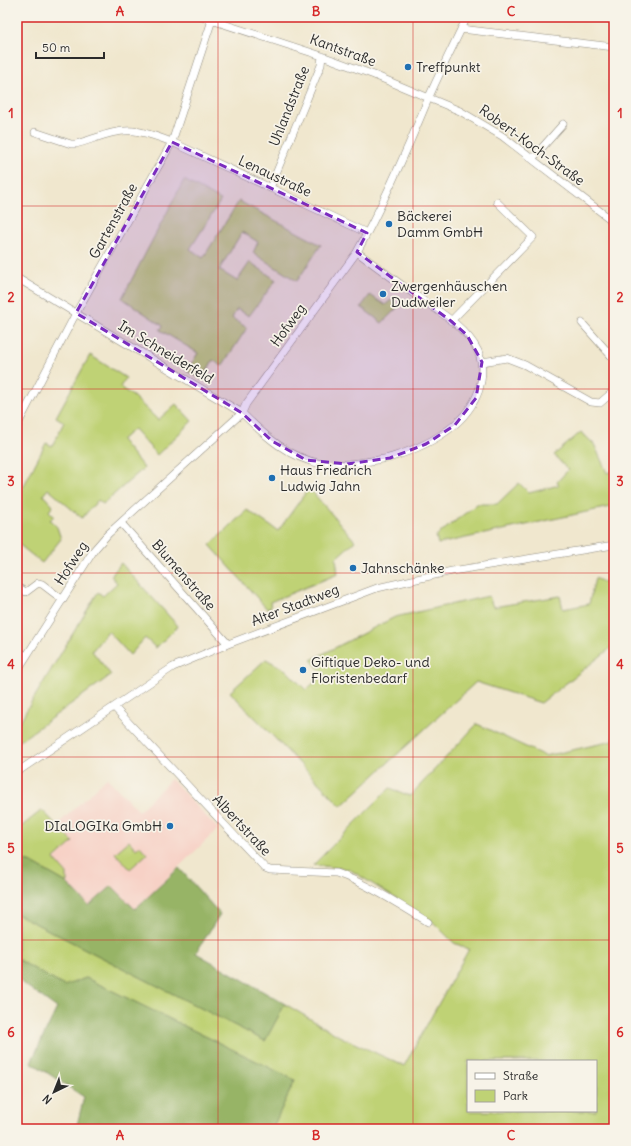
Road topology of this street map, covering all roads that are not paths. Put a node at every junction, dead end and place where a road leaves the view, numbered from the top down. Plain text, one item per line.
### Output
1 (202, 17) edge
2 (467, 17) edge
3 (212, 20) junction
4 (461, 29) junction
5 (614, 46) edge
6 (322, 56) junction
7 (429, 97) junction
8 (563, 124) dead end
9 (35, 132) dead end
10 (172, 142) junction
11 (532, 159) junction
12 (270, 188) junction
13 (497, 202) dead end
14 (614, 222) edge
15 (367, 233) junction
16 (357, 252) junction
17 (17, 278) edge
18 (76, 313) junction
19 (451, 321) junction
20 (582, 323) dead end
21 (614, 359) edge
22 (482, 362) junction
23 (614, 391) edge
24 (242, 413) junction
25 (18, 423) edge
26 (121, 522) junction
27 (614, 545) edge
28 (17, 587) edge
29 (63, 600) junction
30 (228, 644) junction
31 (17, 649) edge
32 (26, 657) junction
33 (17, 671) edge
34 (114, 707) junction
35 (17, 772) edge
36 (428, 922) dead end

1 - 3 street, Kantstraße
2 - 4 street, Hofweg
3 - 6 street, Kantstraße
3 - 10 street, Gartenstraße
4 - 5 street
4 - 7 street, Hofweg
6 - 7 street, Kantstraße
6 - 12 street, Uhlandstraße
7 - 11 street, Robert-Koch-Straße
7 - 15 street, Hofweg
8 - 11 street
9 - 10 street, Lenaustraße
10 - 12 street, Lenaustraße
10 - 18 street, Gartenstraße
11 - 14 street, Robert-Koch-Straße
12 - 15 street, Lenaustraße
13 - 19 street
15 - 16 street, Hofweg
16 - 19 street
16 - 24 street, Hofweg
17 - 18 street, Im Schneiderfeld
18 - 24 street, Im Schneiderfeld
18 - 25 street, Gartenstraße
19 - 22 street
20 - 21 street
22 - 23 street
22 - 24 street, Im Schneiderfeld
24 - 26 street, Hofweg
26 - 29 street, Hofweg
26 - 30 street, Blumenstraße
27 - 30 street, Alter Stadtweg
28 - 29 street, Hofweg
29 - 32 street, Hofweg
30 - 34 street, Alter Stadtweg
31 - 32 street
32 - 33 street, Hofweg
34 - 35 street, Alter Stadtweg
34 - 36 street, Albertstraße

